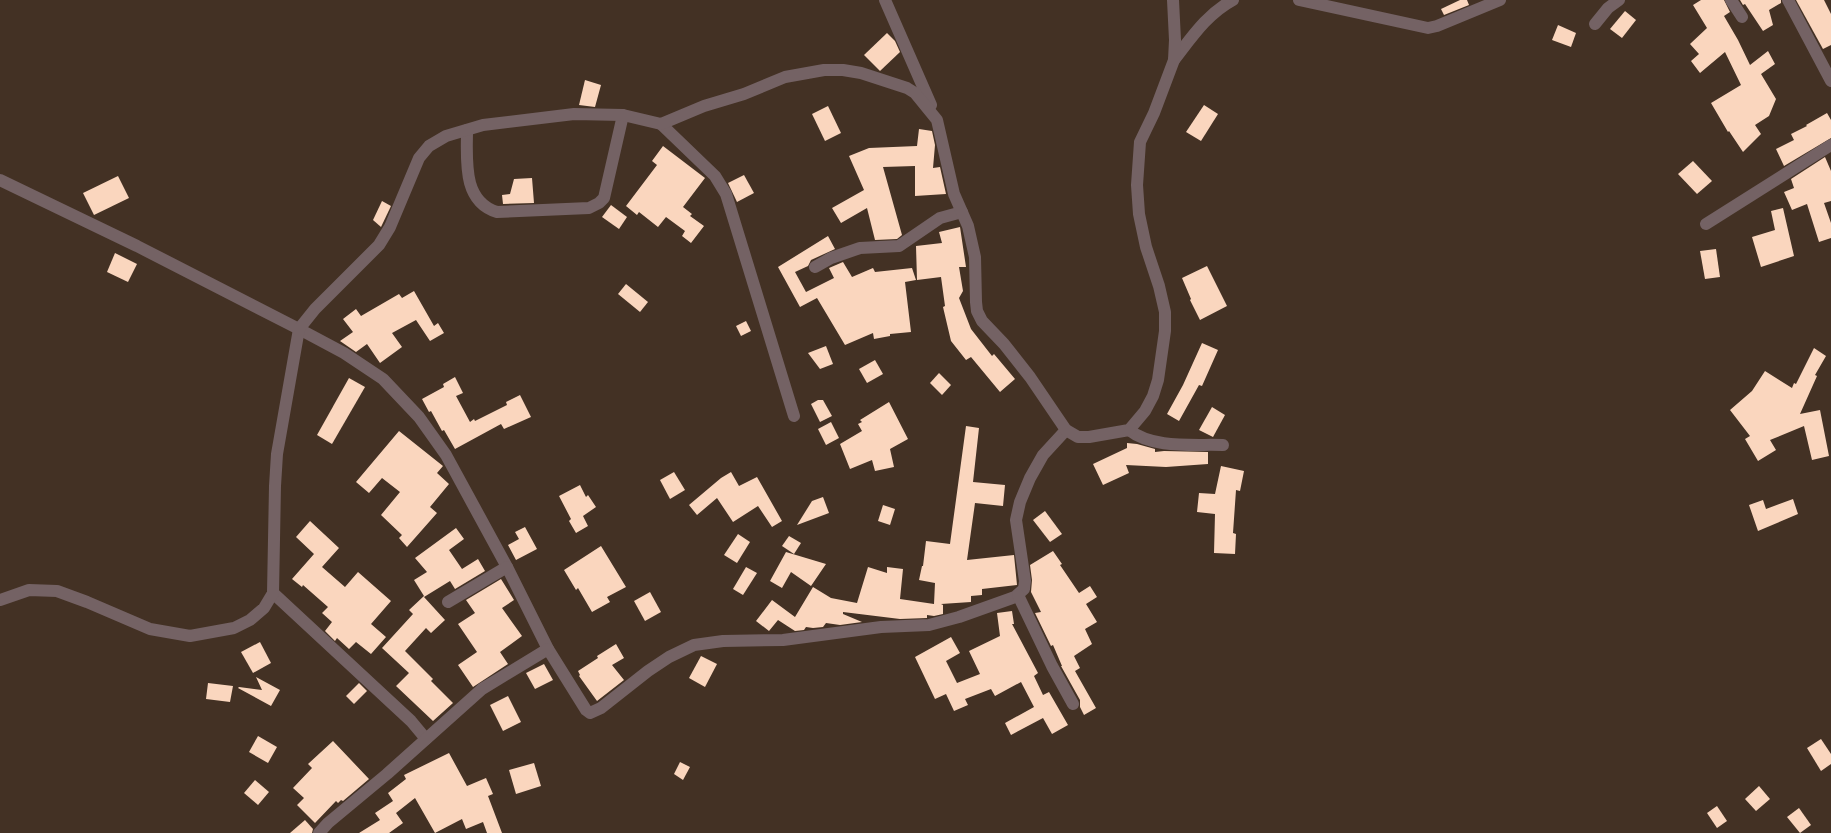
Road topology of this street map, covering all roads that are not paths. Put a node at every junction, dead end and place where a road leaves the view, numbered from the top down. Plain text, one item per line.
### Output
1 (885, 0) edge
2 (1173, 0) edge
3 (1233, 0) edge
4 (1299, 0) edge
5 (1500, 0) edge
6 (1616, 0) edge
7 (1730, 0) edge
8 (1788, 0) edge
9 (1742, 17) dead end
10 (1595, 24) dead end
11 (1174, 60) junction
12 (1831, 81) edge
13 (623, 115) junction
14 (937, 120) junction
15 (661, 124) junction
16 (467, 130) junction
17 (1831, 145) edge
18 (0, 180) edge
19 (962, 212) junction
20 (1706, 224) dead end
21 (815, 267) dead end
22 (300, 329) junction
23 (794, 416) dead end
24 (1066, 430) junction
25 (1129, 430) junction
26 (1223, 445) dead end
27 (507, 567) junction
28 (274, 593) junction
29 (1018, 595) junction
30 (0, 600) edge
31 (448, 602) dead end
32 (548, 649) junction
33 (1073, 704) dead end
34 (426, 739) junction
35 (319, 833) edge

1 - 14 street
2 - 11 street
3 - 11 street
4 - 5 street
6 - 10 street
7 - 9 street
8 - 12 street
11 - 25 street
13 - 15 street
13 - 16 street
13 - 16 street
14 - 15 street
14 - 19 street
15 - 23 street
16 - 22 street
17 - 20 street
18 - 22 street
19 - 21 street
19 - 24 street
22 - 27 street
22 - 28 street
24 - 25 street
24 - 29 street
25 - 26 street
27 - 31 street
27 - 32 street
28 - 30 street
28 - 34 street
29 - 32 street
29 - 33 street
32 - 34 street
34 - 35 street

